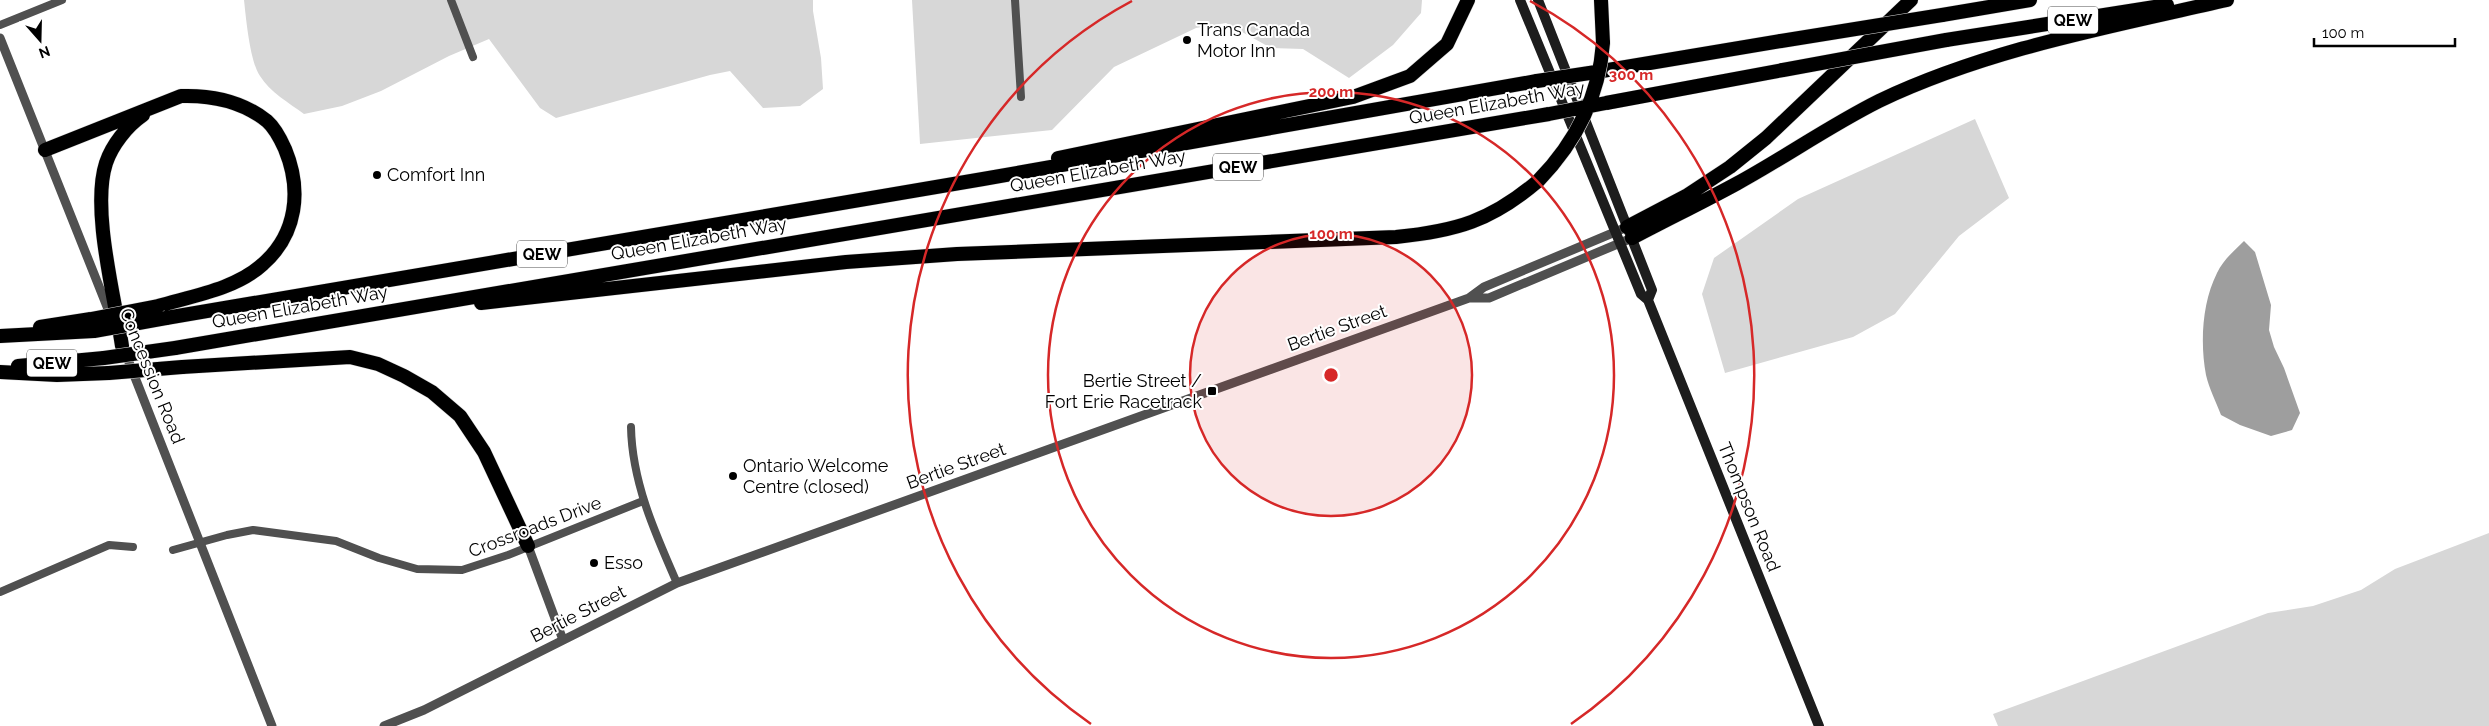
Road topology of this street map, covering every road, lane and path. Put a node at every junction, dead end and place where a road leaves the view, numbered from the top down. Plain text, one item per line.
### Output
1 (62, 0) edge
2 (451, 0) edge
3 (1015, 0) edge
4 (1468, 0) edge
5 (1520, 0) edge
6 (1538, 0) edge
7 (1601, 0) edge
8 (1911, 0) edge
9 (2030, 0) edge
10 (2201, 0) edge
11 (2226, 0) edge
12 (0, 25) edge
13 (0, 38) edge
14 (473, 57) dead end
15 (1021, 97) dead end
16 (158, 105) junction
17 (45, 150) junction
18 (983, 179) junction
19 (1623, 235) junction
20 (384, 312) junction
21 (92, 325) junction
22 (0, 334) edge
23 (122, 346) junction
24 (0, 368) edge
25 (0, 372) edge
26 (631, 428) dead end
27 (643, 501) junction
28 (200, 543) junction
29 (528, 546) junction
30 (133, 547) dead end
31 (173, 550) dead end
32 (676, 582) junction
33 (0, 592) edge
34 (563, 640) junction
35 (272, 726) edge
36 (384, 726) edge
37 (1819, 726) edge

1 - 12 street
2 - 14 street
3 - 15 street
4 - 18 highway
5 - 19 main road, Thompson Road
6 - 19 main road, Thompson Road
7 - 20 highway, bridge
8 - 19 highway
9 - 18 highway, Queen Elizabeth Way / QEW, bridge
10 - 20 highway, Queen Elizabeth Way / QEW, bridge
11 - 19 highway
13 - 17 street, Concession Road
16 - 17 highway
16 - 21 highway, bridge
16 - 23 highway
17 - 23 street, Concession Road
18 - 21 highway, Queen Elizabeth Way / QEW, bridge
19 - 32 street, Bertie Street
19 - 37 main road, Thompson Road
20 - 24 highway, Queen Elizabeth Way / QEW, bridge
21 - 22 highway, Queen Elizabeth Way / QEW
23 - 28 street, Concession Road
25 - 29 highway, bridge
26 - 27 street
27 - 29 street, Crossroads Drive
27 - 32 street
28 - 29 street, Crossroads Drive
28 - 31 street, Crossroads Drive
28 - 35 street, Concession Road
29 - 34 street
30 - 33 street
32 - 34 street, Bertie Street
34 - 36 street, Bertie Street

